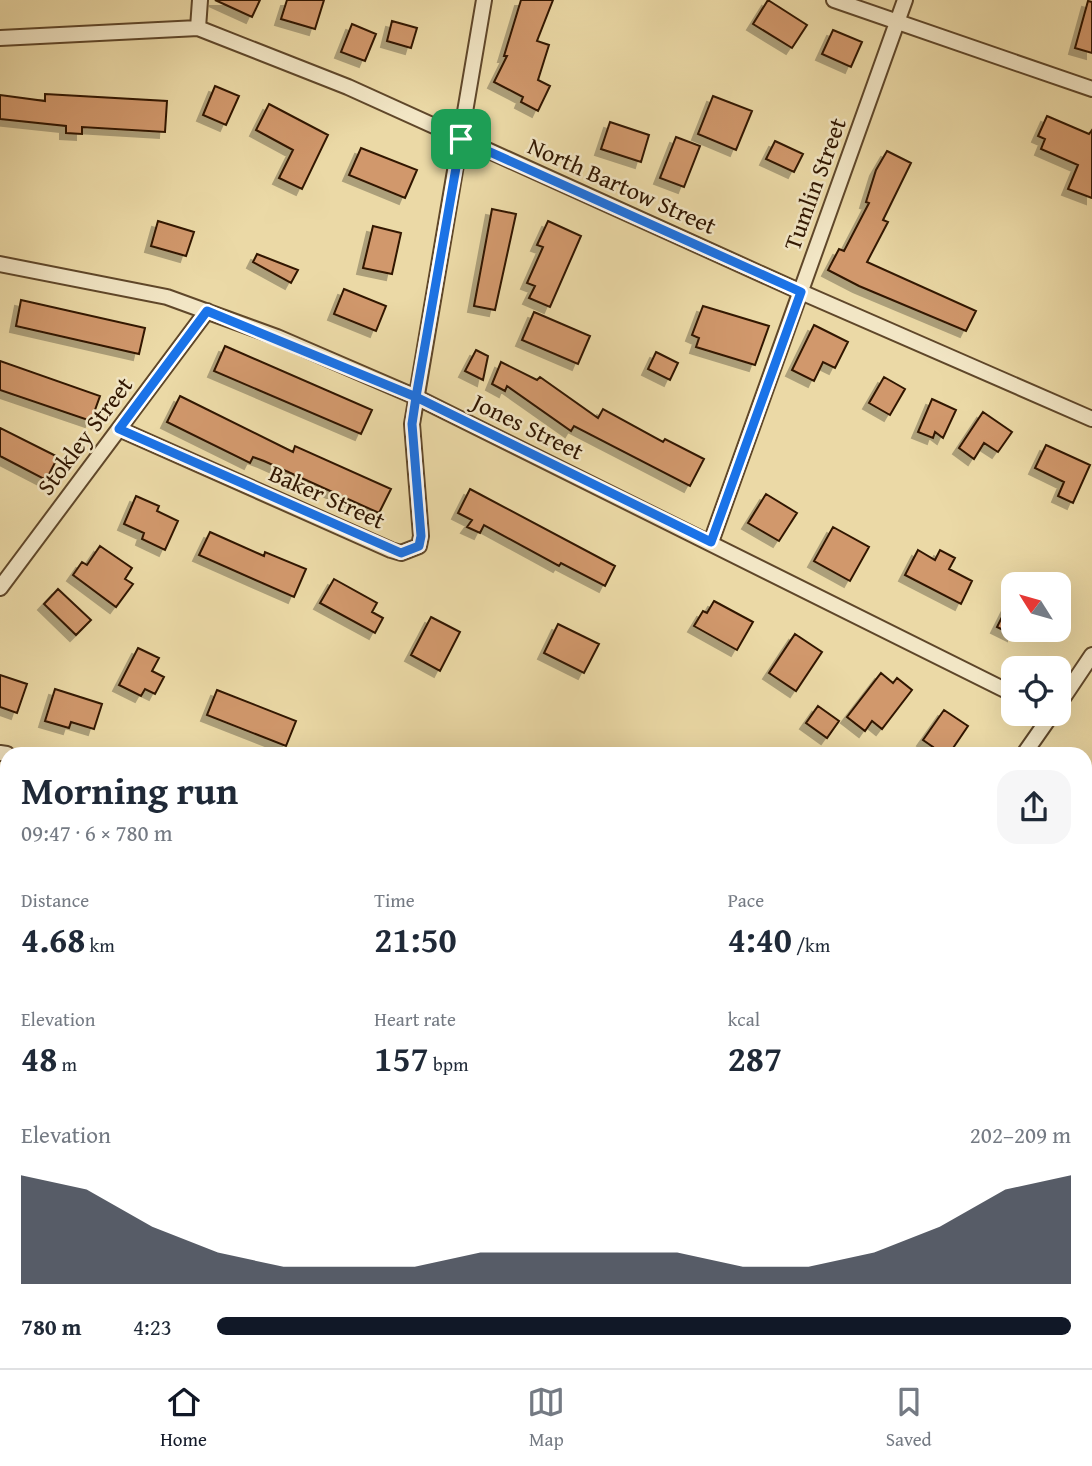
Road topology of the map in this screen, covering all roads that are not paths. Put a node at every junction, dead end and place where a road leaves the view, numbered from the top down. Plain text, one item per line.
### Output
1 (200, 0) edge
2 (484, 0) edge
3 (834, 0) edge
4 (905, 0) edge
5 (898, 21) junction
6 (198, 28) junction
7 (0, 38) edge
8 (1092, 89) edge
9 (461, 139) junction
10 (0, 264) edge
11 (801, 292) junction
12 (207, 311) junction
13 (416, 397) junction
14 (1092, 419) edge
15 (119, 429) junction
16 (711, 542) junction
17 (0, 588) edge
18 (1092, 655) edge
19 (1071, 686) edge
20 (1001, 688) edge
21 (1044, 726) edge
22 (1029, 747) edge

1 - 6 street
2 - 9 street
3 - 5 street
4 - 5 street, Tumlin Street
5 - 8 street
5 - 11 street, Tumlin Street
6 - 7 street, North Bartow Street
6 - 9 street, North Bartow Street
9 - 11 street, North Bartow Street
9 - 13 street
10 - 12 street, Jones Street
11 - 14 street, North Bartow Street
11 - 16 street, Tumlin Street
12 - 13 street, Jones Street
12 - 15 street, Stokley Street
13 - 15 street, Baker Street
13 - 16 street, Jones Street
15 - 17 street, Stokley Street
16 - 20 street, Jones Street
18 - 19 street
21 - 22 street

